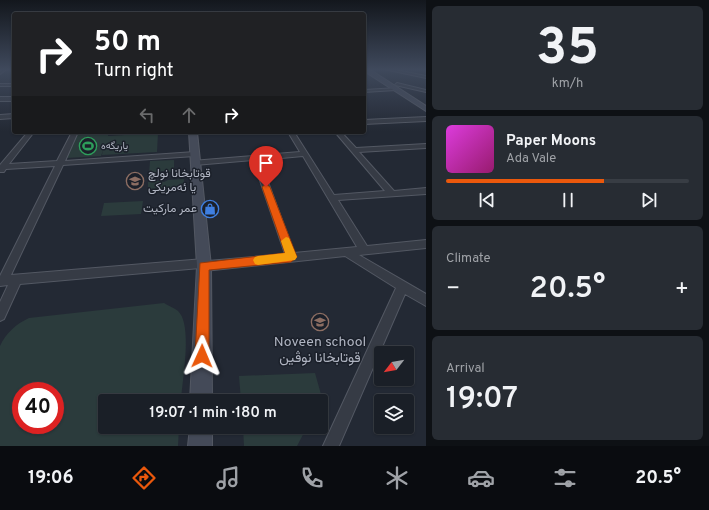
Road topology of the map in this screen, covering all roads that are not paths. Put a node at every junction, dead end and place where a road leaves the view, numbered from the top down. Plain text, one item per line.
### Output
1 (400, 90) edge
2 (402, 90) edge
3 (0, 99) edge
4 (12, 99) edge
5 (426, 102) edge
6 (417, 103) junction
7 (426, 109) edge
8 (12, 116) edge
9 (0, 117) edge
10 (426, 118) edge
11 (366, 122) edge
12 (29, 134) edge
13 (74, 134) edge
14 (193, 134) edge
15 (292, 134) edge
16 (340, 134) edge
17 (426, 146) edge
18 (354, 150) junction
19 (305, 154) junction
20 (195, 159) junction
21 (256, 159) junction
22 (60, 164) junction
23 (2, 169) edge
24 (426, 191) edge
25 (392, 194) junction
26 (332, 198) junction
27 (426, 244) edge
28 (364, 250) junction
29 (346, 252) junction
30 (291, 257) junction
31 (204, 265) junction
32 (16, 280) junction
33 (1, 281) edge
34 (403, 286) junction
35 (426, 300) edge
36 (0, 315) edge
37 (201, 394) edge
38 (201, 434) edge
39 (200, 446) edge
40 (331, 446) edge

1 - 6 street
2 - 5 street
3 - 4 street
5 - 6 street
6 - 7 street
8 - 9 street
10 - 11 street
12 - 23 street
13 - 22 street
14 - 20 street
15 - 19 street
16 - 18 street
17 - 18 street
18 - 25 street
19 - 21 street
19 - 26 street
20 - 21 street
20 - 22 street
20 - 31 street
21 - 30 street
22 - 23 street
22 - 33 street
24 - 25 street
25 - 26 street
26 - 28 street
27 - 28 street
28 - 29 street
29 - 30 street
29 - 34 street
30 - 31 street
31 - 32 street
31 - 37 street
32 - 33 street
32 - 36 street
34 - 35 street
34 - 40 street
38 - 39 street

